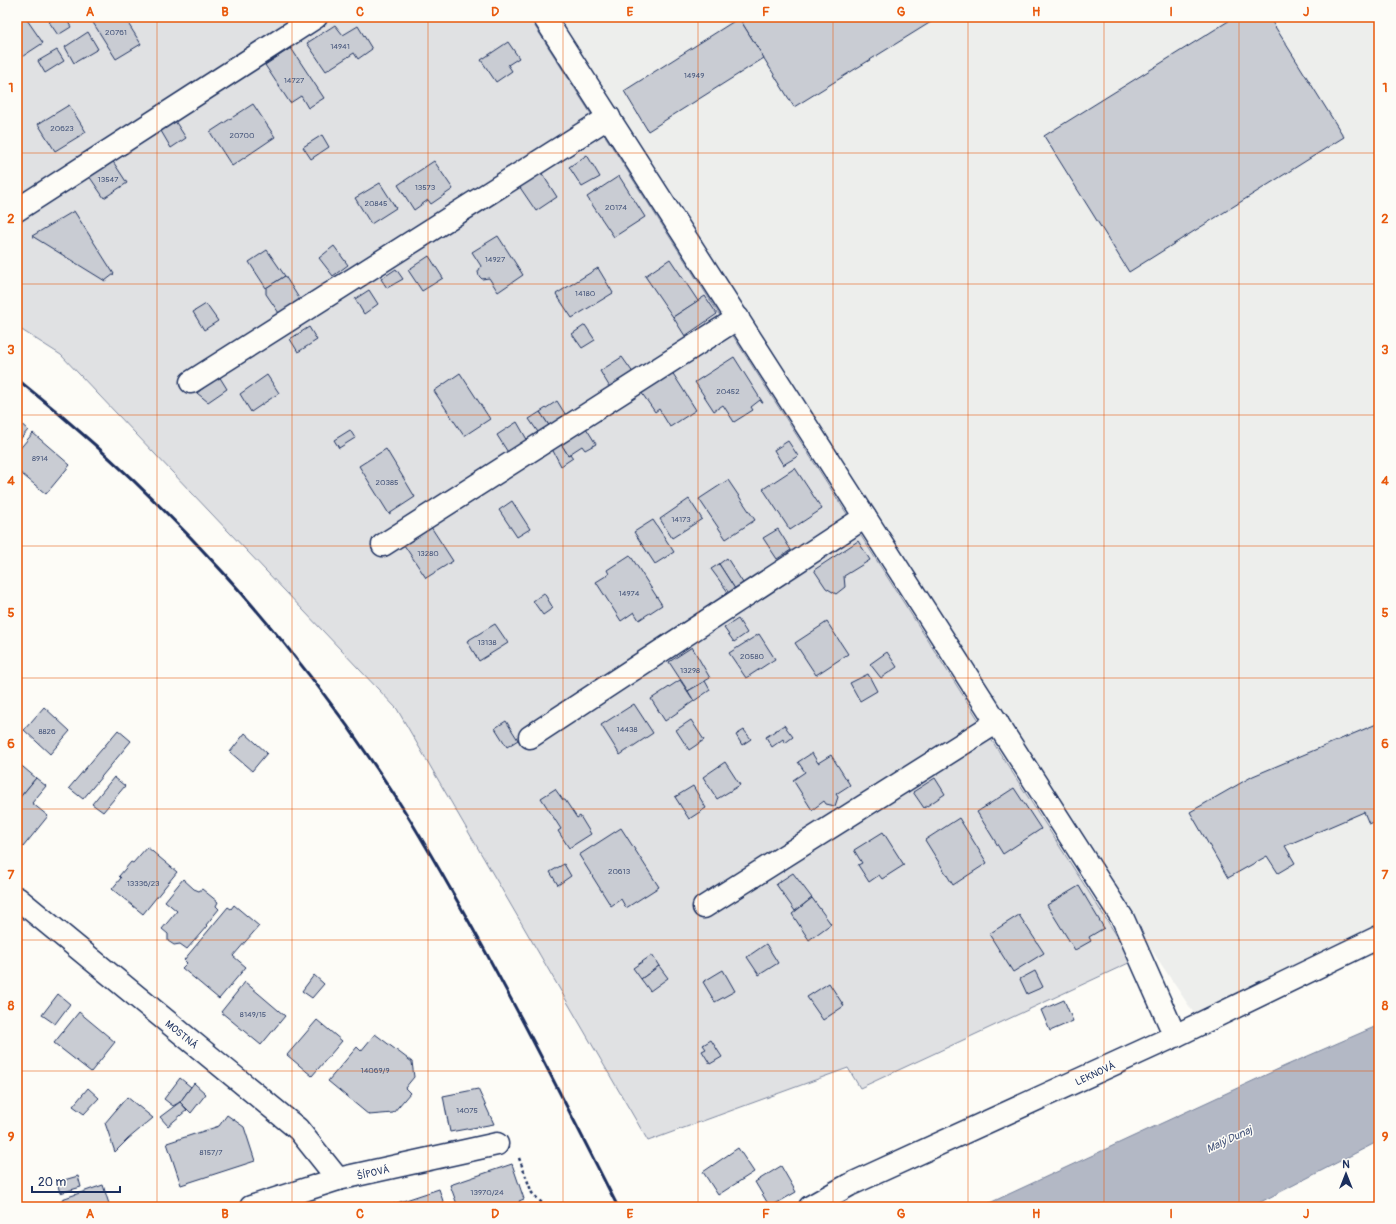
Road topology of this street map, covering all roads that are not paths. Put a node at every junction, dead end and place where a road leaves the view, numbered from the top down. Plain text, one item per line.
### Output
1 (316, 17) edge
2 (544, 17) edge
3 (609, 117) junction
4 (17, 210) edge
5 (738, 318) junction
6 (191, 382) dead end
7 (865, 517) junction
8 (383, 545) dead end
9 (997, 722) junction
10 (530, 737) dead end
11 (17, 898) edge
12 (704, 907) dead end
13 (1379, 937) edge
14 (1175, 1036) junction
15 (497, 1144) road end
16 (338, 1179) junction
17 (251, 1207) edge
18 (810, 1207) edge

1 - 4 street
2 - 3 street
3 - 5 street
3 - 6 street
5 - 7 street
5 - 8 street
7 - 9 street
7 - 10 street
9 - 12 street
9 - 14 street
11 - 16 street, MOSTNÁ
13 - 14 street, LEKNOVÁ
14 - 18 street, LEKNOVÁ
15 - 16 street, ŠÍPOVÁ
16 - 17 street, ŠÍPOVÁ

